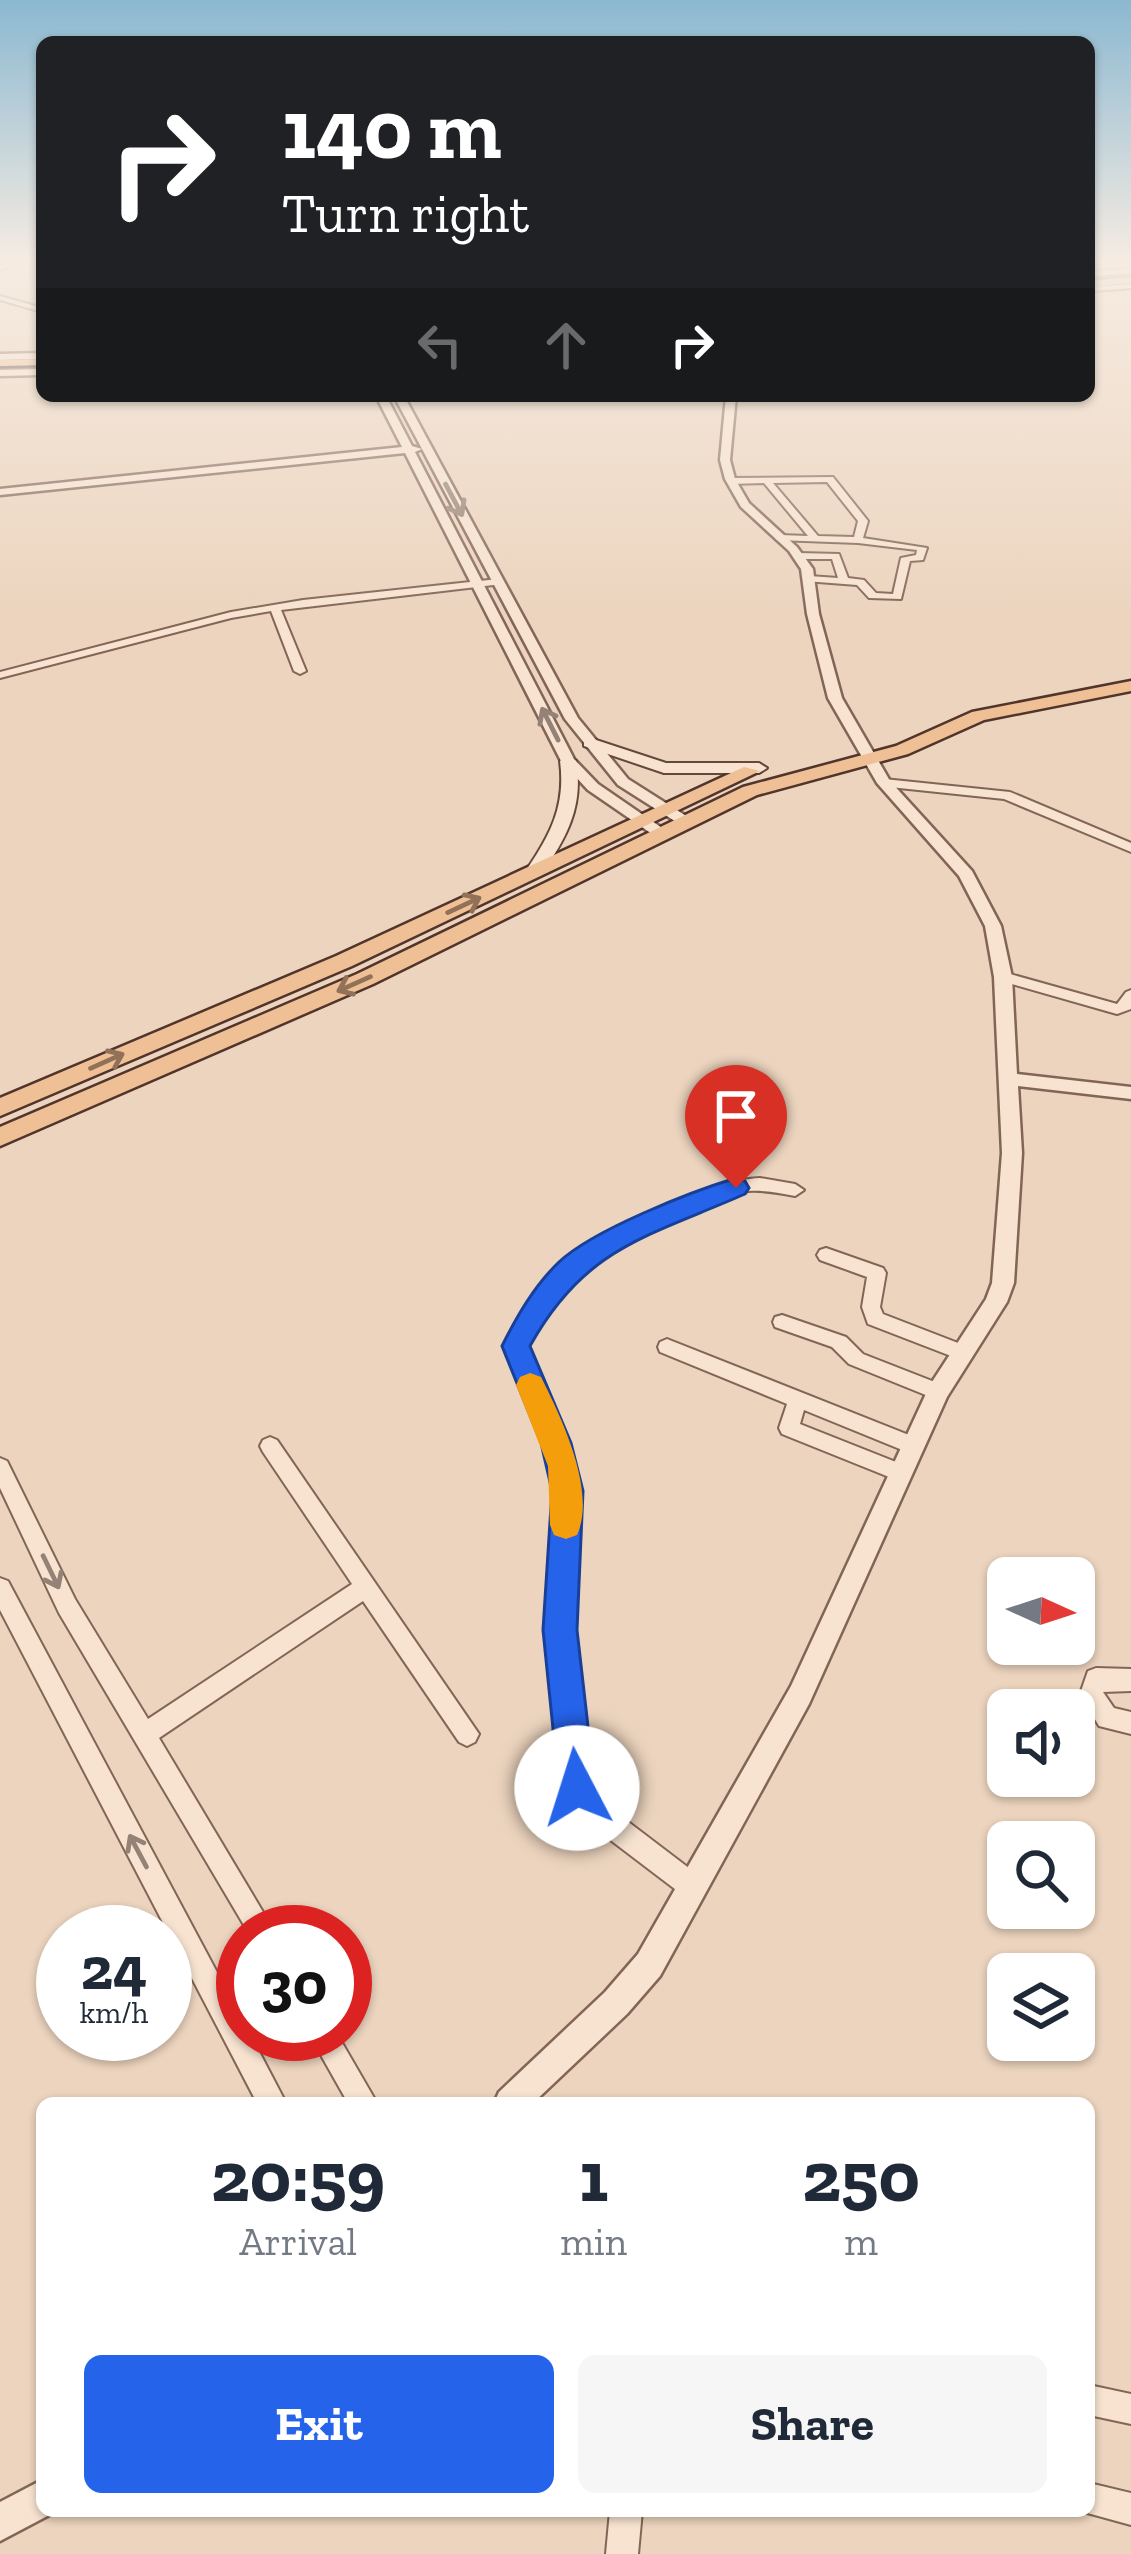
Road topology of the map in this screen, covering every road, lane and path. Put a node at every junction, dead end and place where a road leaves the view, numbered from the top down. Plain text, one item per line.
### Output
1 (384, 402) edge
2 (403, 402) edge
3 (730, 402) edge
4 (424, 444) junction
5 (407, 446) junction
6 (766, 480) junction
7 (731, 481) junction
8 (0, 488) edge
9 (862, 527) junction
10 (811, 534) junction
11 (780, 538) junction
12 (858, 540) junction
13 (799, 556) junction
14 (496, 578) junction
15 (809, 579) junction
16 (844, 580) junction
17 (476, 581) junction
18 (274, 608) junction
19 (1131, 670) edge
20 (0, 671) edge
21 (300, 671) dead end
22 (1131, 686) edge
23 (590, 743) junction
24 (867, 751) junction
25 (568, 761) junction
26 (759, 768) junction
27 (884, 783) junction
28 (664, 808) junction
29 (686, 822) junction
30 (651, 826) junction
31 (1131, 848) edge
32 (534, 872) junction
33 (1003, 977) junction
34 (1131, 995) edge
35 (1010, 1079) junction
36 (1131, 1093) edge
37 (5, 1104) edge
38 (0, 1138) edge
39 (794, 1190) dead end
40 (826, 1256) dead end
41 (782, 1322) dead end
42 (667, 1347) dead end
43 (964, 1353) junction
44 (938, 1392) junction
45 (798, 1400) junction
46 (912, 1445) junction
47 (271, 1446) dead end
48 (0, 1467) edge
49 (898, 1472) junction
50 (366, 1587) junction
51 (0, 1588) edge
52 (1131, 1680) edge
53 (1131, 1723) edge
54 (466, 1734) dead end
55 (144, 1735) junction
56 (694, 1887) junction
57 (246, 1905) edge
58 (338, 2061) edge
59 (269, 2097) edge
60 (360, 2097) edge
61 (516, 2097) edge
62 (1095, 2401) edge
63 (1131, 2410) edge
64 (1095, 2500) edge
65 (36, 2502) edge
66 (1131, 2509) edge
67 (625, 2517) edge
68 (0, 2522) edge
69 (622, 2554) edge

1 - 5 street
2 - 4 street
3 - 7 street
4 - 5 street
4 -> 14 street
5 - 8 street
5 - 17 street
6 - 7 street
6 - 9 street
6 - 10 street
7 - 11 street
9 - 10 street
9 - 12 street
10 - 11 street
10 - 12 street
11 - 13 street
12 - 16 street
13 - 15 street
13 - 16 street
14 - 17 street
14 - 23 street
15 - 16 street
15 - 24 street
17 - 18 street
17 - 20 street
25 -> 17 street
18 - 20 street
18 - 21 street
19 - 24 main road
22 - 24 main road
23 - 26 main road
23 - 28 street
24 - 26 main road
24 - 27 street
24 - 29 main road
25 - 30 street
25 - 32 main road
26 - 28 main road
27 - 31 street
27 - 33 street
28 - 29 street
28 - 30 main road
29 - 30 main road
30 - 32 main road
30 -> 38 main road
37 -> 32 main road
33 - 34 street
33 - 35 street
35 - 36 street
35 - 43 street
39 - 56 street
40 - 43 street
41 - 44 street
42 - 45 street
43 - 44 street
44 - 46 street
45 - 46 street
45 - 49 street
46 - 49 street
47 - 50 street
48 -> 55 street
49 - 56 street
50 - 54 street
50 - 55 street
59 -> 51 street
52 - 53 street
55 - 57 street
56 - 61 street
58 - 60 street
62 - 63 street
64 - 66 street
65 - 68 street
67 - 69 street

